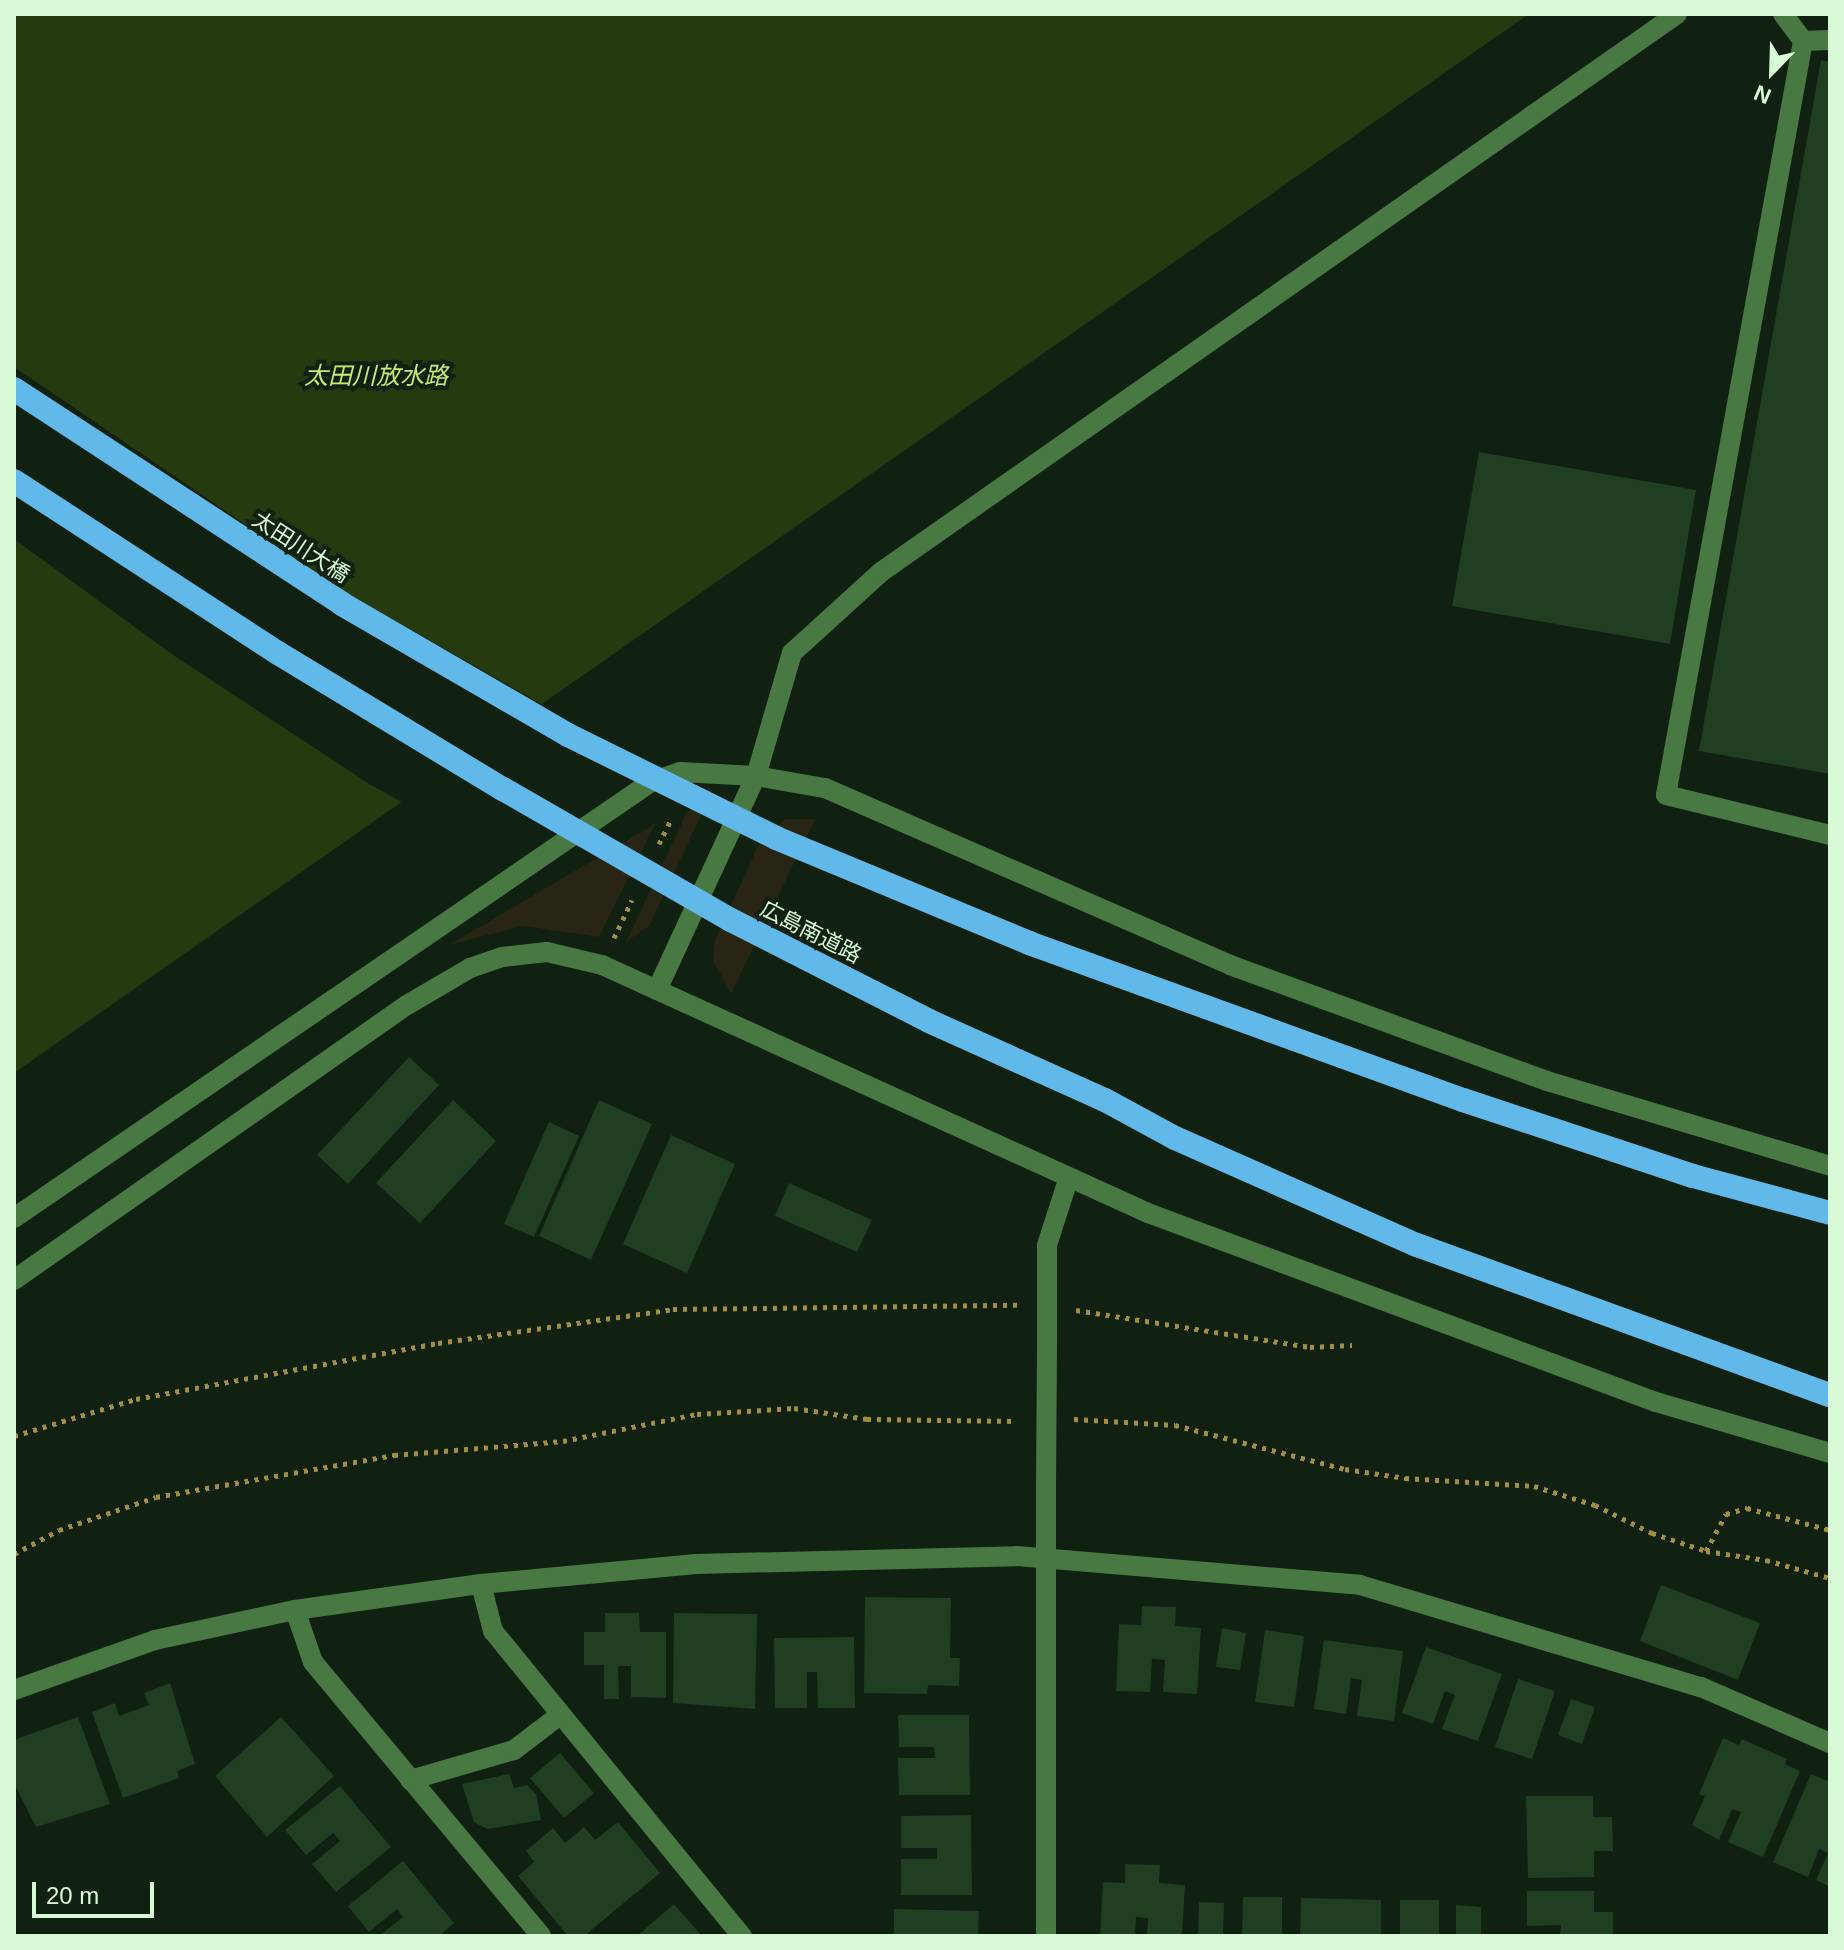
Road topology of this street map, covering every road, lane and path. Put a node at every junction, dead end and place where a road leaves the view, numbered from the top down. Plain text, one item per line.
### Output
1 (1677, 14) edge
2 (1783, 14) edge
3 (1830, 40) edge
4 (1803, 41) junction
5 (14, 389) edge
6 (14, 481) edge
7 (756, 776) junction
8 (1830, 835) edge
9 (657, 990) junction
10 (1830, 1166) edge
11 (1068, 1180) junction
12 (1830, 1213) edge
13 (14, 1218) edge
14 (14, 1280) edge
15 (1047, 1306) junction
16 (1352, 1345) dead end
17 (1830, 1395) edge
18 (1069, 1420) dead end
19 (1023, 1421) dead end
20 (14, 1436) edge
21 (1830, 1453) edge
22 (1830, 1530) edge
23 (1706, 1551) junction
24 (14, 1554) edge
25 (1047, 1557) junction
26 (1830, 1578) edge
27 (481, 1584) junction
28 (295, 1610) junction
29 (14, 1690) edge
30 (560, 1715) junction
31 (1830, 1743) edge
32 (410, 1780) junction
33 (541, 1936) edge
34 (742, 1936) edge
35 (1046, 1936) edge

1 - 7 street
2 - 4 street
3 - 4 street
4 - 8 street
5 - 12 highway, 太田川大橋, bridge
6 - 17 highway, 広島南道路, bridge
7 - 9 street
7 - 10 street
7 - 13 street
9 - 11 street
9 - 14 street
11 - 15 street
11 - 21 street
15 - 16 path
15 - 20 path
15 - 25 street, bridge
18 - 23 path
19 - 24 path
22 - 23 path
23 - 26 path
25 - 27 street
25 - 31 street
25 - 35 street
27 - 28 street
27 - 30 street
28 - 29 street
28 - 32 street
30 - 32 street
30 - 34 street
32 - 33 street

